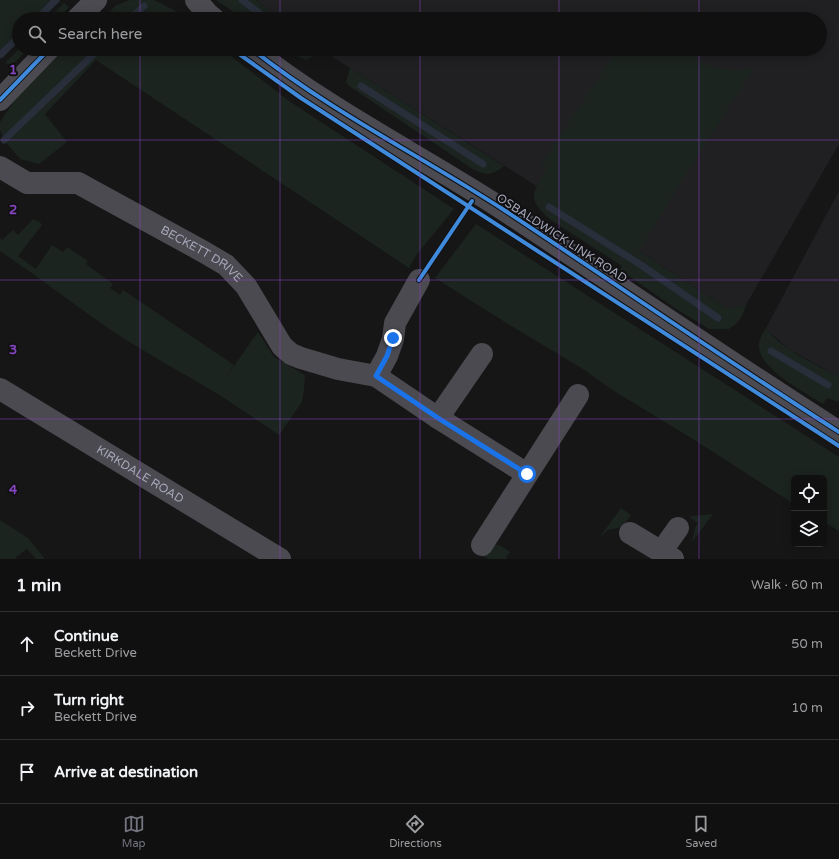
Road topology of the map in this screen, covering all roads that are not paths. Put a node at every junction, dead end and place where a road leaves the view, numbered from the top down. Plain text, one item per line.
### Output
1 (96, 0) edge
2 (196, 0) edge
3 (84, 12) edge
4 (206, 12) edge
5 (42, 56) edge
6 (262, 56) edge
7 (0, 100) edge
8 (0, 167) edge
9 (419, 280) dead end
10 (482, 354) dead end
11 (376, 376) junction
12 (0, 389) edge
13 (578, 395) dead end
14 (438, 418) junction
15 (839, 432) edge
16 (527, 474) junction
17 (678, 528) dead end
18 (630, 533) dead end
19 (482, 545) dead end
20 (667, 555) edge
21 (280, 559) edge

1 - 3 street
2 - 4 street
5 - 7 street
6 - 15 street, OSBALDWICK LINK ROAD
8 - 11 street, BECKETT DRIVE
9 - 11 street
10 - 14 street
11 - 14 street, BECKETT DRIVE
12 - 21 street, KIRKDALE ROAD
13 - 16 street
14 - 16 street, BECKETT DRIVE
16 - 19 street
17 - 20 street
18 - 20 street

